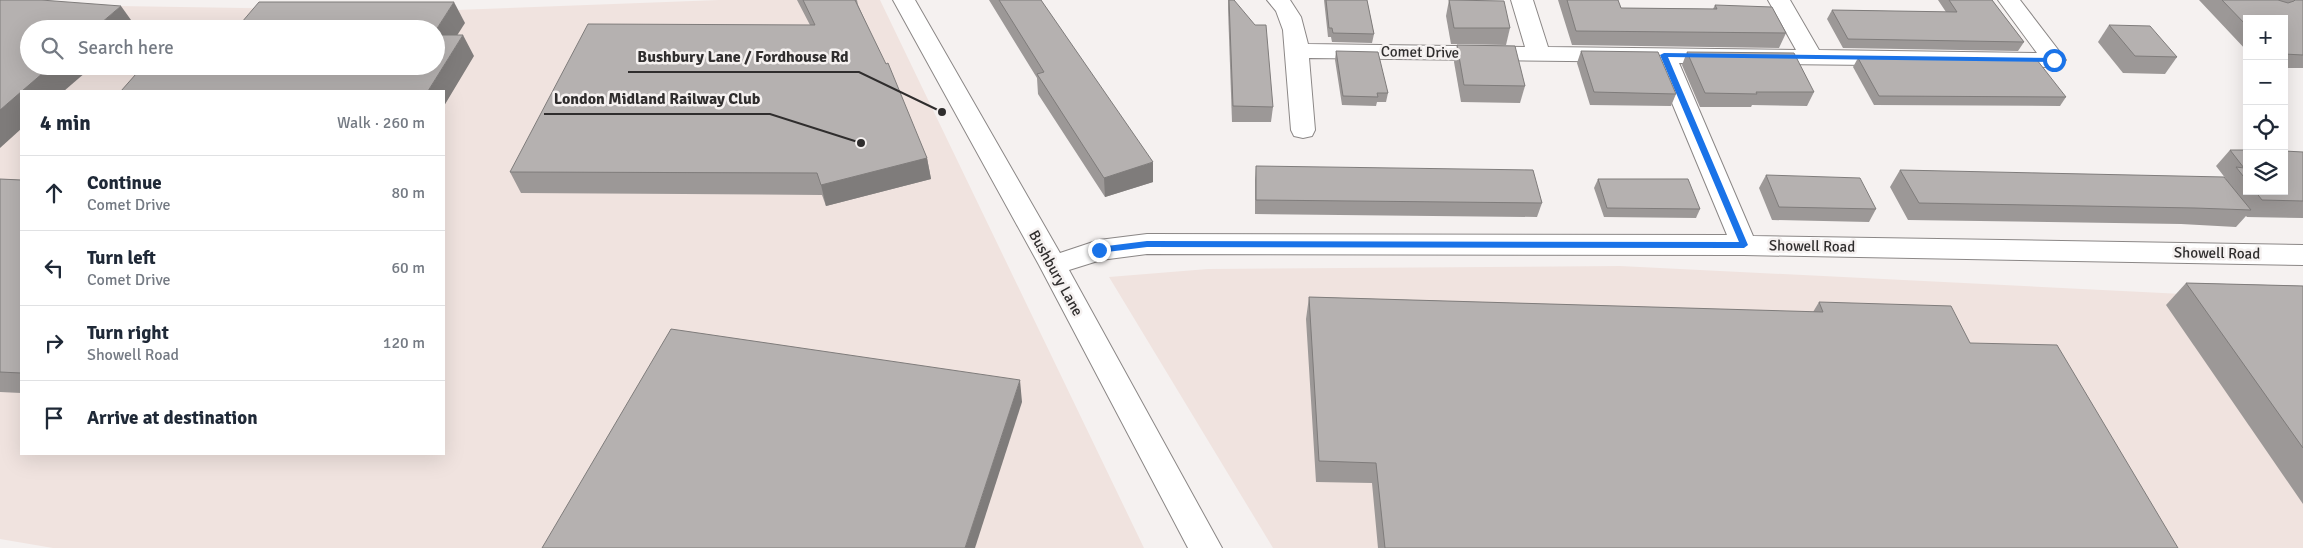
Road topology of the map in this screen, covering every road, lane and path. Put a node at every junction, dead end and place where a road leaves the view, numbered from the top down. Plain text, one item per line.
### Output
1 (904, 0) edge
2 (1278, 0) edge
3 (1522, 0) edge
4 (1779, 0) edge
5 (2009, 0) edge
6 (1297, 51) junction
7 (1539, 54) junction
8 (1664, 55) junction
9 (1811, 57) junction
10 (1303, 130) dead end
11 (1744, 245) junction
12 (2303, 255) edge
13 (1053, 266) junction
14 (1205, 548) edge

1 - 13 street, Bushbury Lane
2 - 6 street
3 - 7 street
4 - 9 street
5 - 9 street, Comet Drive
6 - 7 street, Comet Drive
6 - 10 street
7 - 8 street, Comet Drive
8 - 9 street, Comet Drive
8 - 11 street
11 - 12 street, Showell Road
11 - 13 street, Showell Road
13 - 14 street, Bushbury Lane

